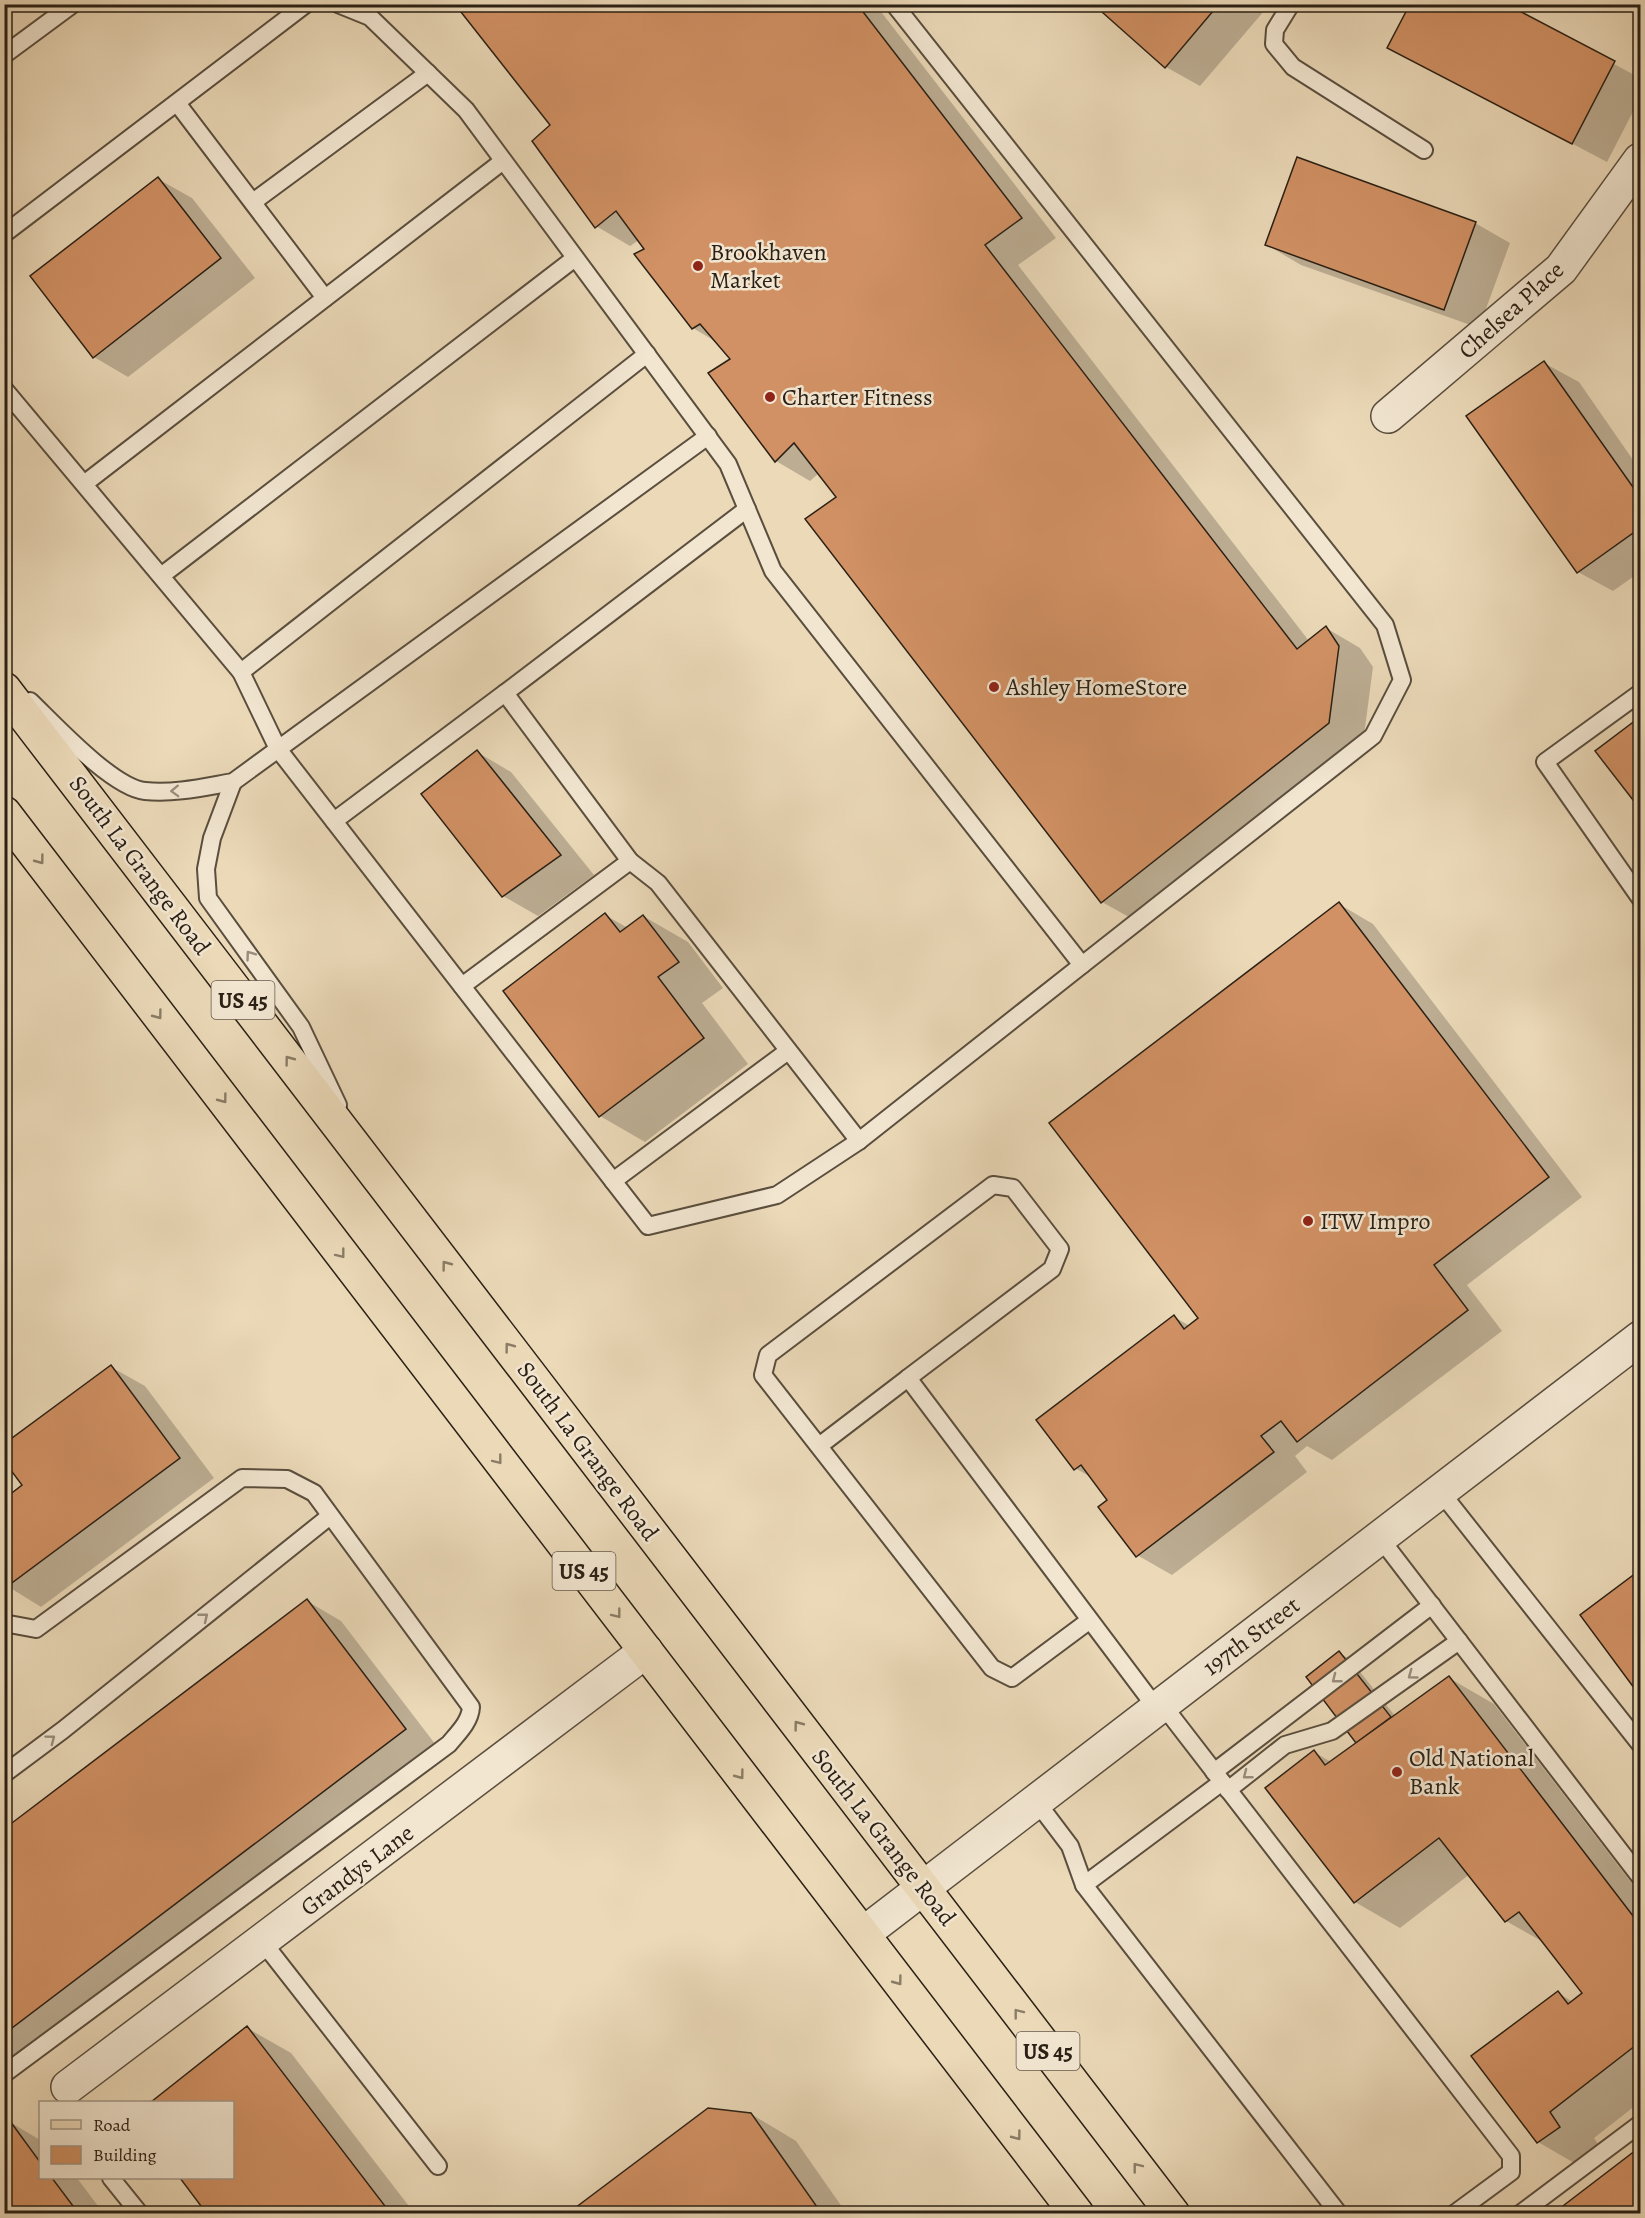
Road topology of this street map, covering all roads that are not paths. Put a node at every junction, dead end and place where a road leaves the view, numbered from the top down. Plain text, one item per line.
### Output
1 (73, 4) edge
2 (306, 4) edge
3 (338, 4) edge
4 (894, 4) edge
5 (1291, 4) edge
6 (371, 11) edge
7 (4, 55) edge
8 (428, 73) junction
9 (177, 103) junction
10 (1424, 150) dead end
11 (1641, 160) edge
12 (504, 161) junction
13 (253, 202) junction
14 (4, 234) edge
15 (575, 258) junction
16 (325, 298) junction
17 (647, 354) junction
18 (4, 389) edge
19 (1388, 416) dead end
20 (708, 436) junction
21 (84, 484) junction
22 (747, 509) junction
23 (161, 576) junction
24 (241, 672) junction
25 (4, 677) edge
26 (4, 689) edge
27 (505, 693) junction
28 (1641, 693) edge
29 (278, 749) junction
30 (233, 782) junction
31 (4, 813) edge
32 (334, 821) junction
33 (630, 861) junction
34 (1641, 898) edge
35 (1082, 965) junction
36 (462, 986) junction
37 (788, 1051) junction
38 (858, 1141) junction
39 (360, 1152) junction
40 (613, 1181) junction
41 (1641, 1338) edge
42 (908, 1378) junction
43 (819, 1446) junction
44 (1440, 1491) junction
45 (330, 1516) junction
46 (1380, 1538) junction
47 (1432, 1605) junction
48 (1090, 1620) junction
49 (4, 1621) edge
50 (1459, 1641) junction
51 (646, 1651) junction
52 (1159, 1706) junction
53 (1641, 1744) edge
54 (4, 1774) edge
55 (1221, 1781) junction
56 (1036, 1801) junction
57 (1641, 1877) edge
58 (1084, 1885) junction
59 (923, 1888) junction
60 (863, 1934) junction
61 (262, 1941) junction
62 (4, 2074) edge
63 (68, 2095) edge
64 (1641, 2124) edge
65 (438, 2166) dead end
66 (112, 2179) edge
67 (140, 2214) edge
68 (1077, 2214) edge
69 (1173, 2214) edge
70 (1339, 2214) edge
71 (1454, 2214) edge
72 (1520, 2214) edge

1 - 7 lane
2 - 9 lane
3 - 6 lane
4 - 35 lane
5 - 10 lane
6 - 8 lane
8 - 12 lane
8 - 13 lane
9 - 13 lane
9 - 14 lane
11 - 19 street, Chelsea Place
12 - 15 lane
12 - 16 lane
13 - 16 lane
15 - 17 lane
15 - 23 lane
16 - 21 lane
17 - 20 lane
17 - 24 lane
18 - 21 lane
20 - 22 lane
20 - 29 lane
21 - 23 lane
22 - 27 lane
22 - 35 lane
23 - 24 lane
24 - 29 lane
30 -> 25 lane
39 -> 26 main road, South La Grange Road / US 45
27 - 32 lane
27 - 33 lane
28 - 34 lane
29 - 30 lane
29 - 32 lane
39 -> 30 lane
31 -> 51 main road, US 45
32 - 36 lane
33 - 36 lane
33 - 37 lane
35 - 38 lane
36 - 40 lane
37 - 38 lane
37 - 40 lane
38 - 40 lane
59 -> 39 main road, South La Grange Road / US 45
41 - 44 street, 197th Street
42 - 43 lane
42 - 43 lane
42 - 48 lane
43 - 48 lane
44 - 46 street, 197th Street
44 - 53 lane
45 - 49 lane
54 -> 45 lane
45 - 62 lane
46 - 47 lane
46 - 52 street, 197th Street
47 - 50 lane
47 -> 55 lane
48 - 52 lane
50 -> 55 lane
50 - 57 lane
51 -> 60 main road, US 45
51 - 61 street, Grandys Lane
52 - 55 lane
52 - 56 street, 197th Street
55 - 58 lane
55 - 71 lane
56 - 58 lane
56 - 59 street, 197th Street
58 - 70 lane
59 - 60 street, 197th Street
69 -> 59 main road, South La Grange Road / US 45
60 -> 68 main road, US 45
61 - 63 street, Grandys Lane
61 - 65 lane
64 - 72 lane
66 - 67 lane

